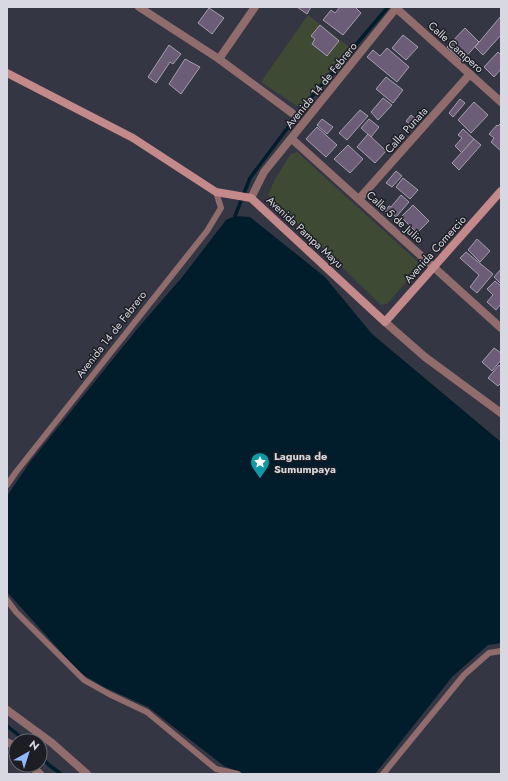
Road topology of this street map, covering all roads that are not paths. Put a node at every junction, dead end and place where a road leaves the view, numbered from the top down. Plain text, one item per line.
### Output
1 (139, 7) edge
2 (255, 7) edge
3 (396, 8) edge
4 (218, 59) junction
5 (7, 73) edge
6 (470, 74) junction
7 (501, 102) edge
8 (292, 113) dead end
9 (292, 139) junction
10 (501, 191) edge
11 (216, 192) junction
12 (251, 198) junction
13 (359, 199) junction
14 (434, 267) junction
15 (385, 322) junction
16 (501, 328) edge
17 (501, 413) edge
18 (7, 485) edge
19 (7, 600) edge
20 (501, 651) edge
21 (7, 710) edge
22 (87, 774) edge
23 (238, 774) edge
24 (383, 774) edge

1 - 4 street
2 - 4 street
3 - 6 street, Calle Campero
3 - 9 street, Avenida 14 de Febrero
4 - 8 street
5 - 11 street, Avenida Pampa Mayu
6 - 7 street, Calle Campero
6 - 13 street, Calle Punata
9 - 12 street, Avenida 14 de Febrero
9 - 13 street, Calle 5 de Julio
10 - 14 street, Avenida Comercio
11 - 12 street, Avenida Pampa Mayu
11 - 18 lane, Avenida 14 de Febrero
12 - 15 street, Avenida Pampa Mayu
13 - 14 street, Calle 5 de Julio
14 - 15 street, Avenida Comercio
14 - 16 street, Calle 5 de Julio
15 - 17 street, Avenida Pampa Mayu
19 - 23 lane
20 - 24 lane
21 - 22 street

